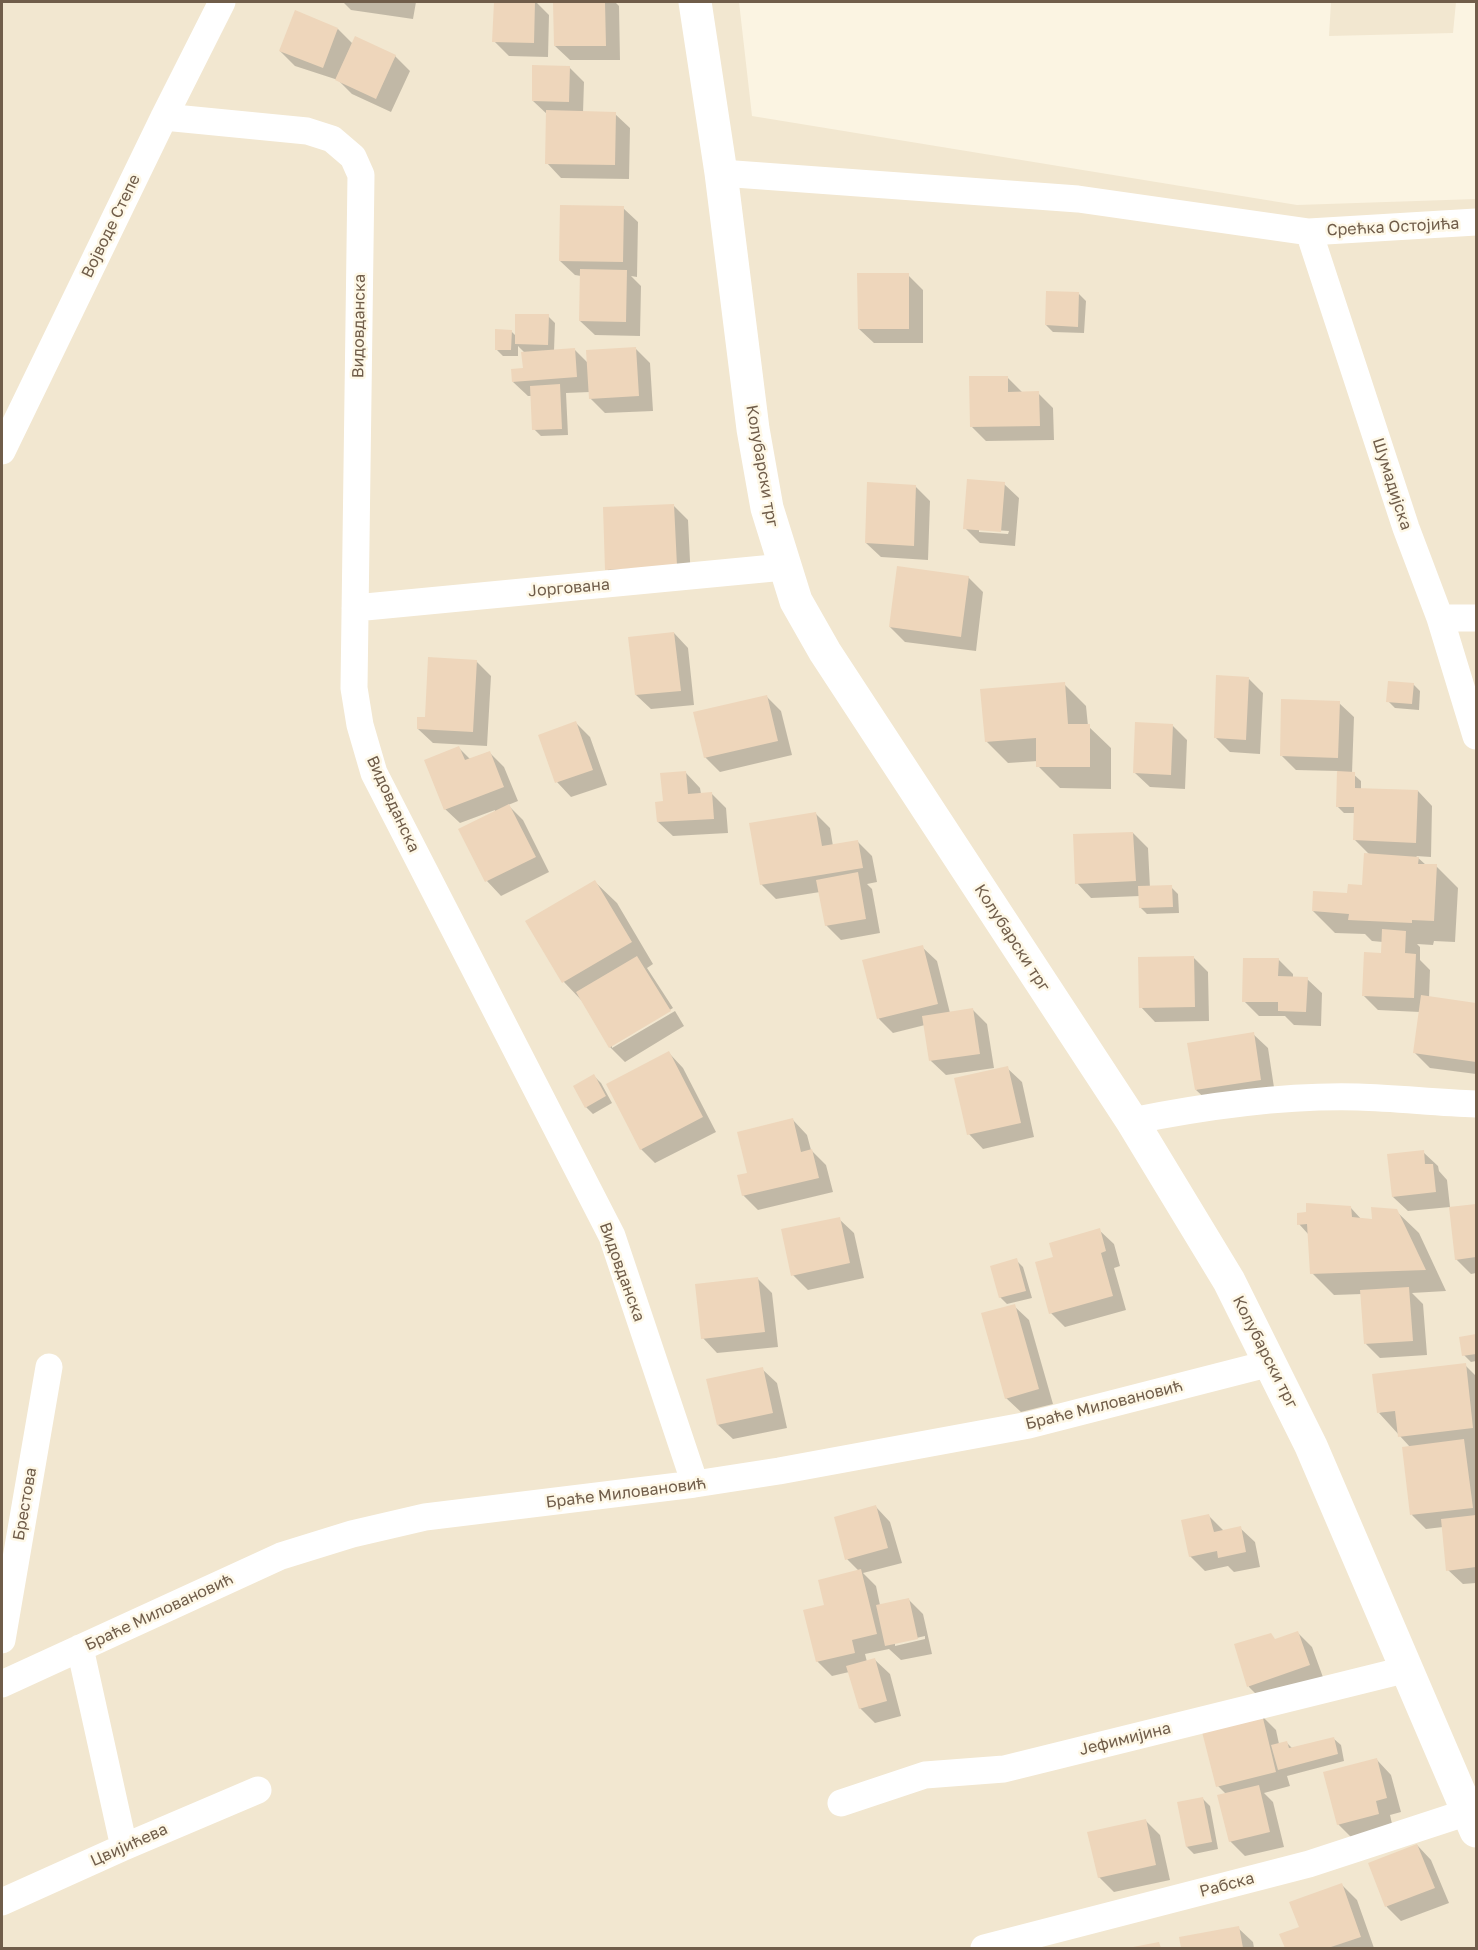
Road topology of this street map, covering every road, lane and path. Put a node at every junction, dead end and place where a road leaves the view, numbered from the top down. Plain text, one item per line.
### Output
1 (222, 2) edge
2 (695, 2) edge
3 (164, 117) junction
4 (721, 173) junction
5 (1476, 222) edge
6 (1309, 231) junction
7 (2, 451) edge
8 (784, 567) junction
9 (355, 608) junction
10 (1440, 618) junction
11 (1476, 618) edge
12 (1476, 736) edge
13 (1476, 1104) edge
14 (1132, 1121) junction
15 (1271, 1363) junction
16 (50, 1367) dead end
17 (695, 1485) junction
18 (2, 1640) edge
19 (80, 1648) junction
20 (1408, 1669) junction
21 (2, 1684) edge
22 (258, 1790) dead end
23 (841, 1803) dead end
24 (1472, 1822) edge
25 (124, 1847) junction
26 (2, 1902) edge
27 (984, 1948) edge

1 - 3 street, Војводе Степе
2 - 4 street, Колубарски трг
3 - 7 street, Војводе Степе
3 - 9 street, Видовданска
4 - 6 street, Срећка Остојића
4 - 8 street, Колубарски трг
5 - 6 street, Срећка Остојића
6 - 10 street, Шумадијска
8 - 9 street, Јоргована
8 - 14 street, Колубарски трг
9 - 17 street, Видовданска
10 - 11 street
10 - 12 street, Шумадијска
13 - 14 street
14 - 15 street, Колубарски трг
15 - 17 street, Браће Миловановић
15 - 20 street, Колубарски трг
16 - 18 street, Брестова
17 - 19 street, Браће Миловановић
19 - 21 street, Браће Миловановић
19 - 25 street
20 - 23 street, Јефимијина
20 - 24 street, Колубарски трг
22 - 25 street, Цвијићева
24 - 27 street, Рабска
25 - 26 street, Цвијићева

